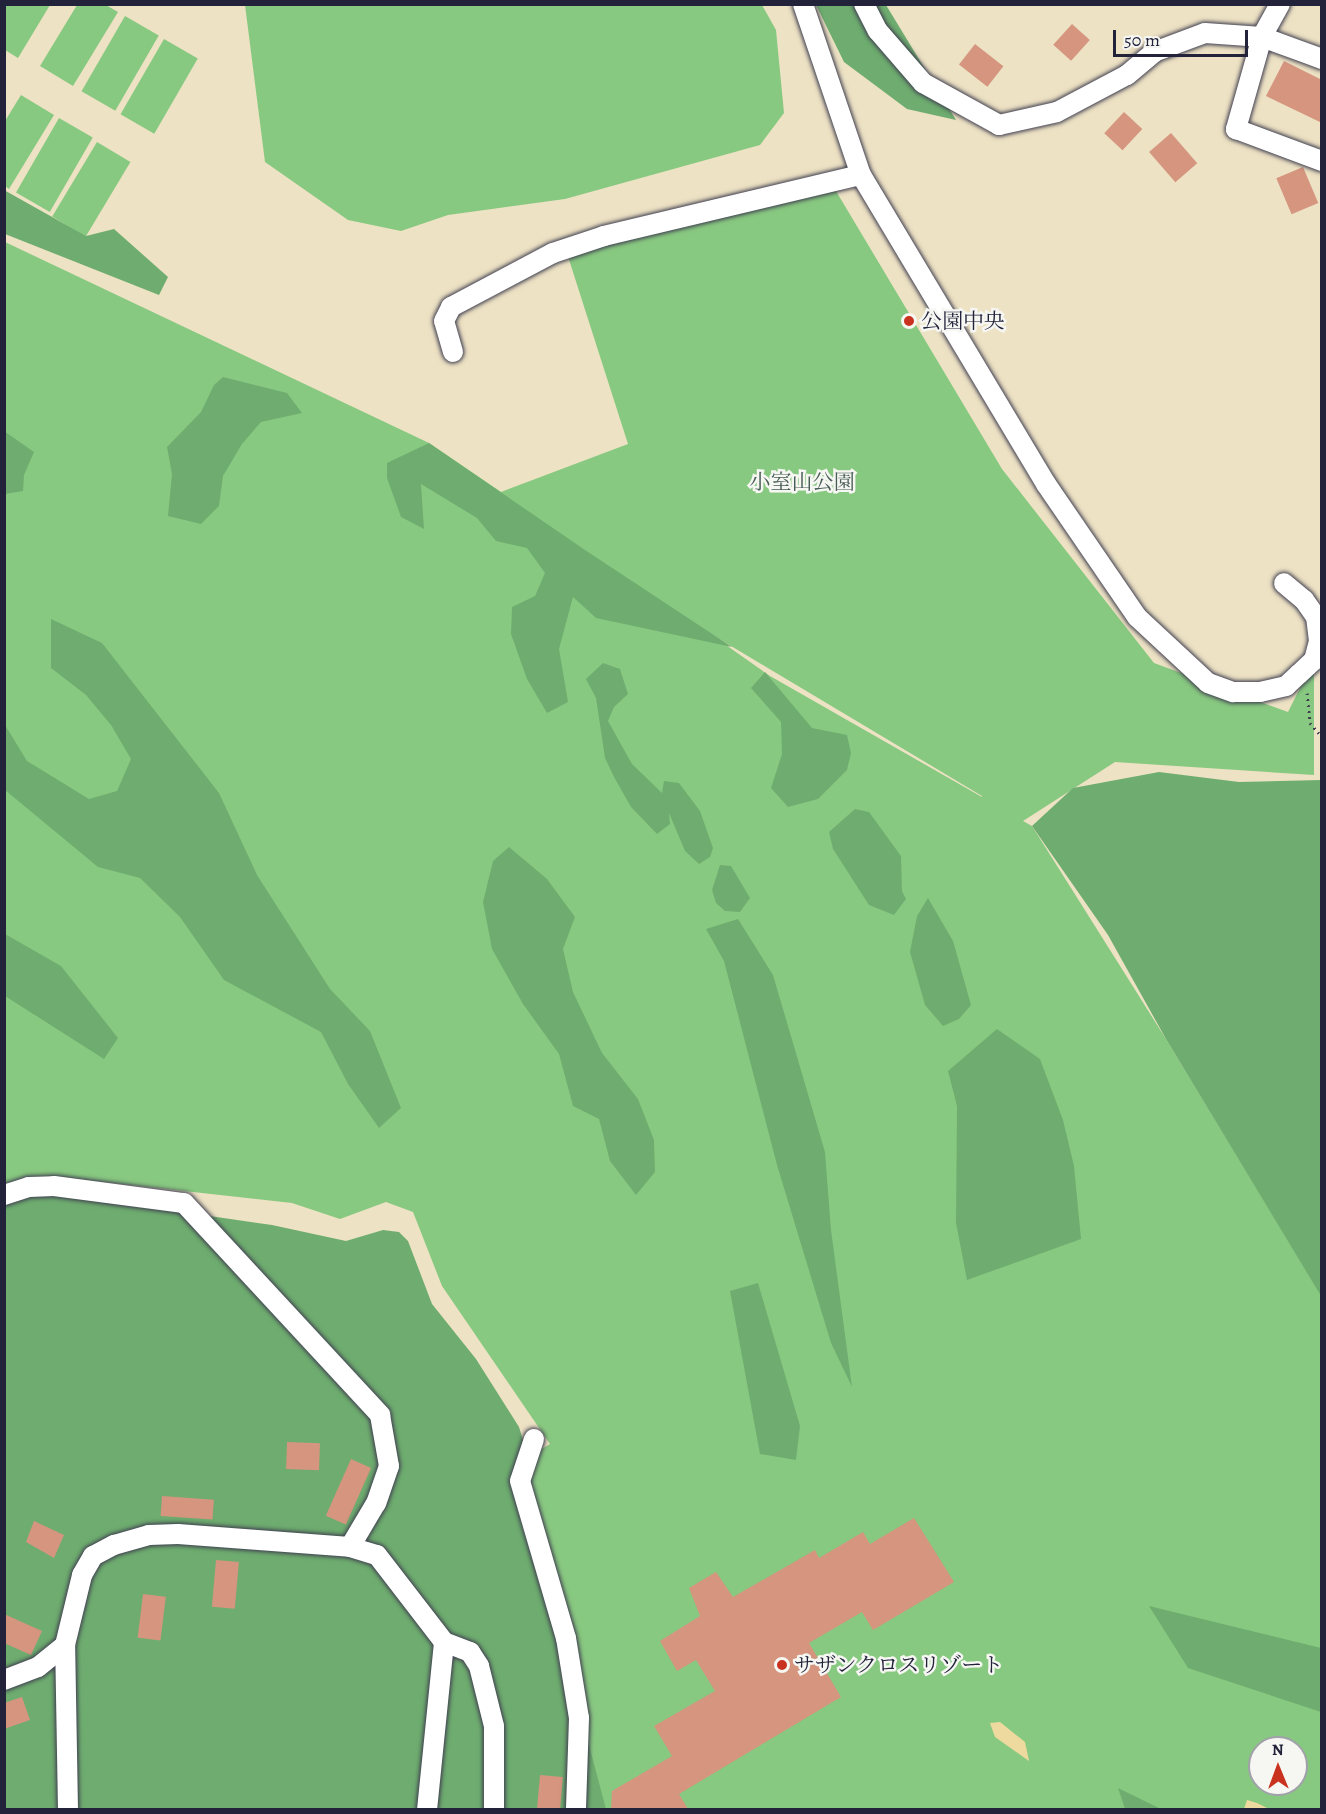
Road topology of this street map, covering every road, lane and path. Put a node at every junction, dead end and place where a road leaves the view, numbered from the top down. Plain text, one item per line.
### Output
1 (803, 4) edge
2 (864, 4) edge
3 (1280, 4) edge
4 (1262, 37) junction
5 (1322, 59) edge
6 (1322, 161) edge
7 (861, 175) junction
8 (453, 352) dead end
9 (1284, 583) dead end
10 (1299, 674) junction
11 (1322, 737) edge
12 (1322, 979) edge
13 (1322, 986) edge
14 (4, 1195) edge
15 (534, 1439) dead end
16 (350, 1547) junction
17 (444, 1641) junction
18 (65, 1646) junction
19 (4, 1680) edge
20 (68, 1809) edge
21 (428, 1809) edge
22 (494, 1809) edge
23 (576, 1809) edge

1 - 7 street
2 - 4 street
3 - 4 street
4 - 5 street
4 - 6 street
7 - 8 street
7 - 10 street
9 - 10 street
10 - 11 path
12 - 13 path
14 - 16 street
15 - 23 street
16 - 17 street
16 - 18 street
17 - 21 street
17 - 22 street
18 - 19 street
18 - 20 street

